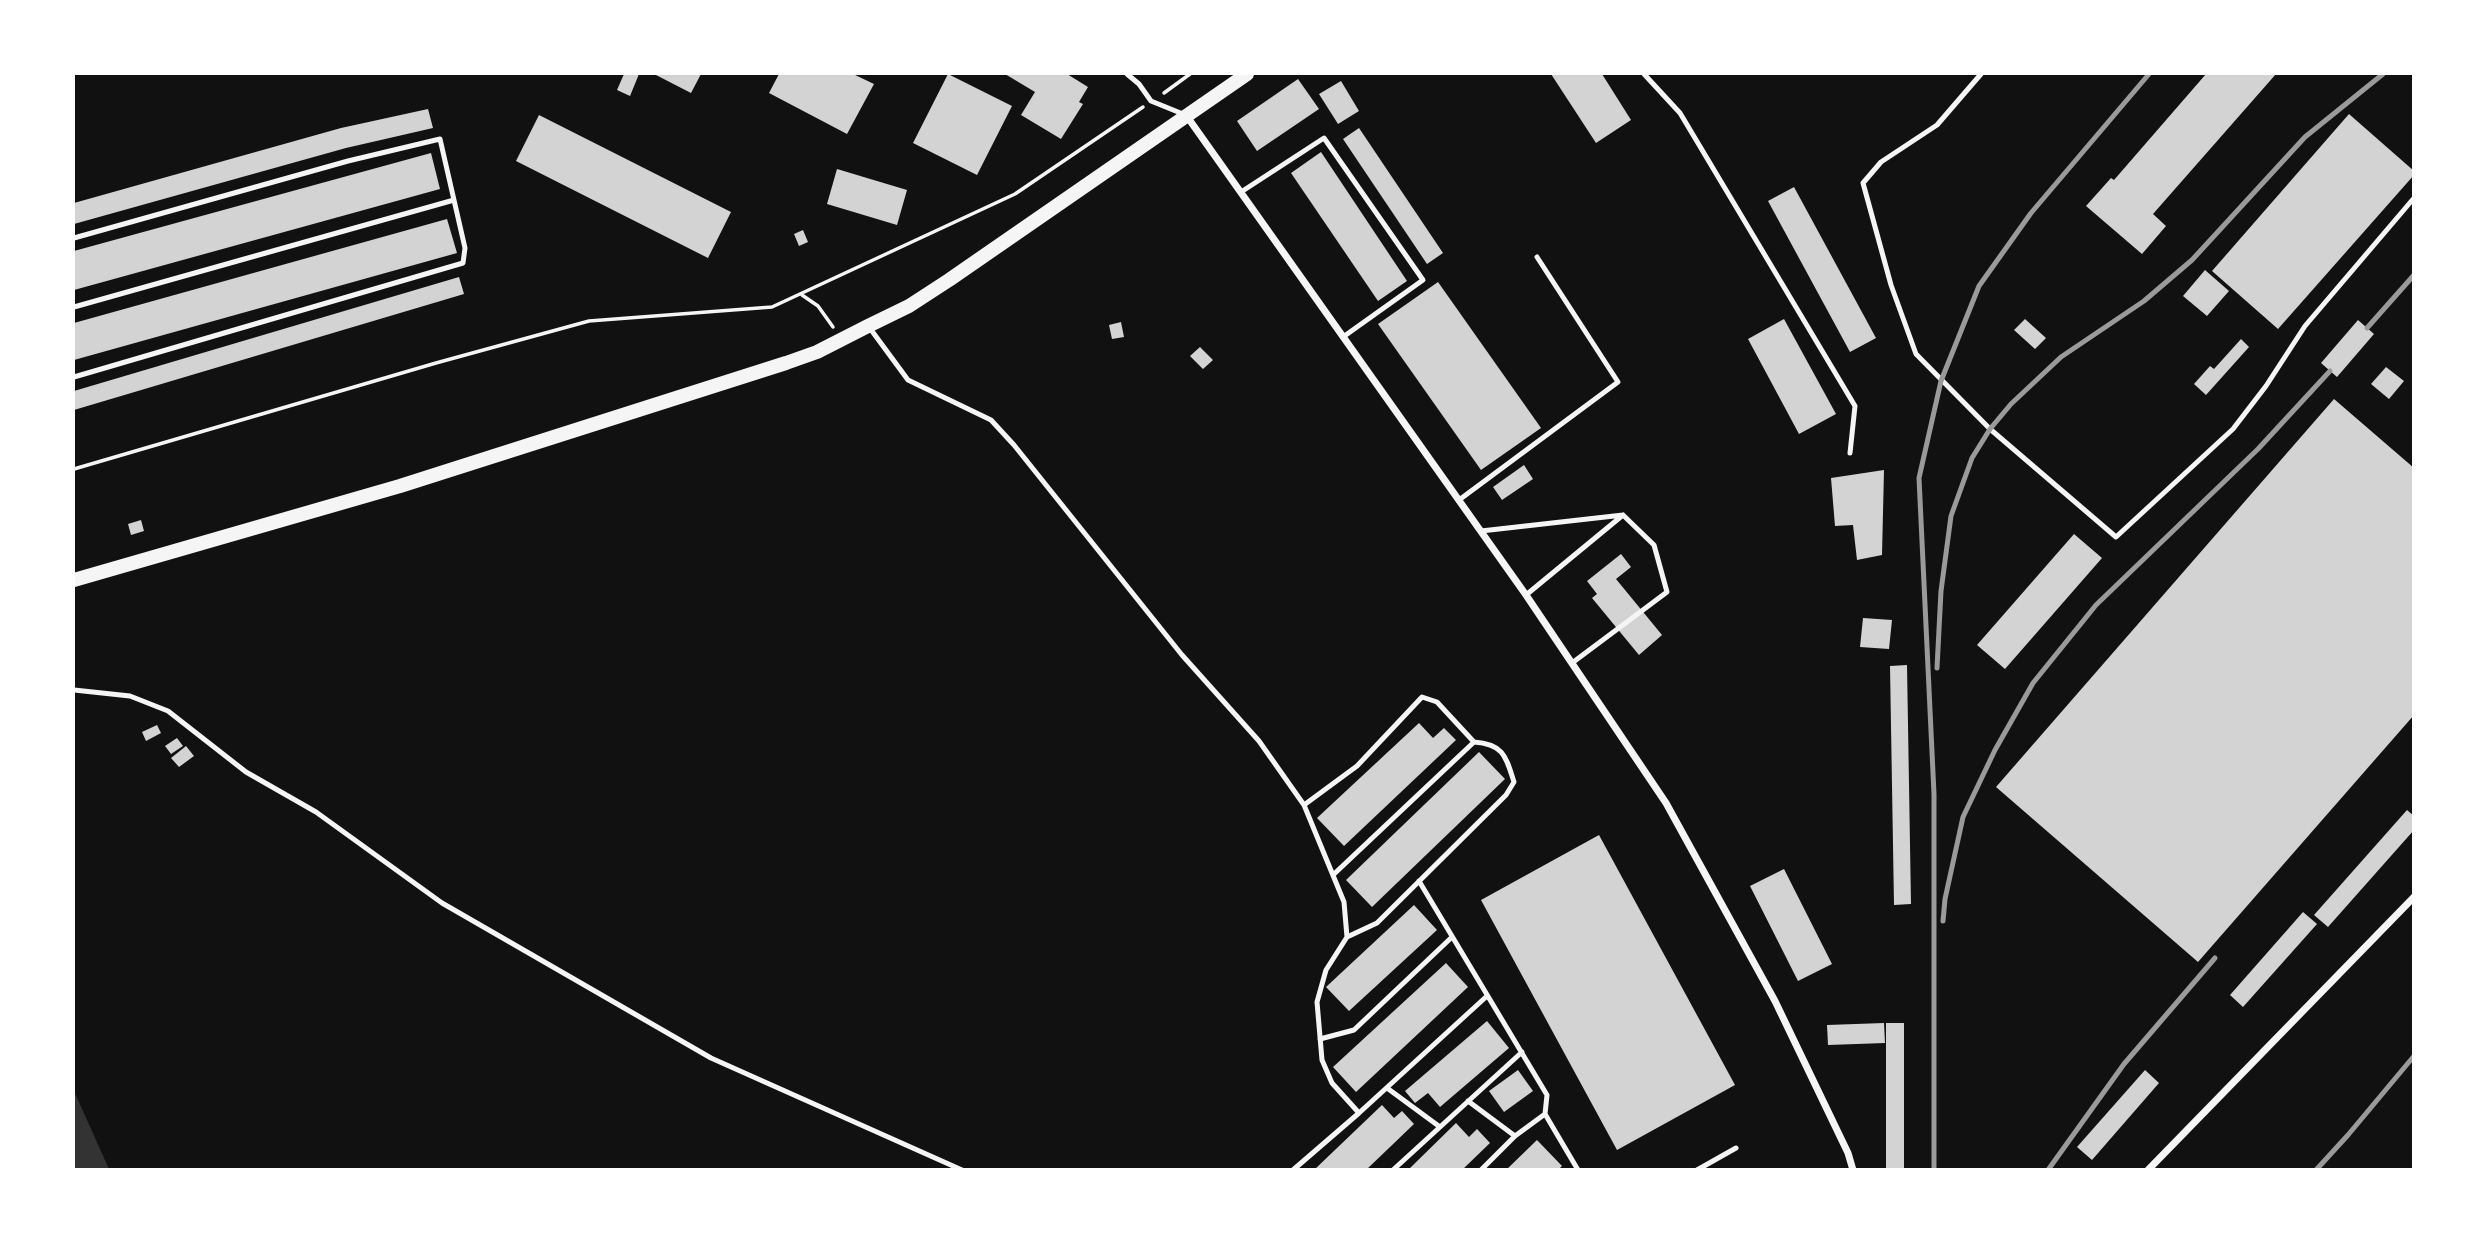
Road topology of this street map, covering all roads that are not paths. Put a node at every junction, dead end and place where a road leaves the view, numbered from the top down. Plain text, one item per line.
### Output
1 (1127, 74) edge
2 (1247, 74) edge
3 (1644, 74) edge
4 (1981, 74) edge
5 (1186, 115) junction
6 (1241, 192) junction
7 (2413, 198) edge
8 (454, 201) junction
9 (74, 238) edge
10 (1536, 257) dead end
11 (74, 307) edge
12 (868, 327) junction
13 (1343, 337) junction
14 (74, 377) edge
15 (1850, 453) dead end
16 (1459, 500) junction
17 (1623, 515) junction
18 (1481, 531) junction
19 (74, 580) edge
20 (1527, 595) junction
21 (1572, 663) junction
22 (74, 691) edge
23 (1474, 742) junction
24 (1304, 805) junction
25 (1333, 875) junction
26 (1419, 881) junction
27 (2413, 897) edge
28 (1347, 937) junction
29 (1452, 937) junction
30 (1487, 996) junction
31 (1320, 1039) junction
32 (1522, 1052) junction
33 (1387, 1088) junction
34 (1468, 1101) junction
35 (1359, 1113) junction
36 (1545, 1114) junction
37 (1440, 1127) junction
38 (1515, 1136) junction
39 (1736, 1148) dead end
40 (962, 1170) edge
41 (1293, 1170) edge
42 (1393, 1170) edge
43 (1481, 1170) edge
44 (1578, 1170) edge
45 (1697, 1170) edge
46 (1853, 1170) edge
47 (2148, 1170) edge

1 - 5 lane
2 - 5 main road
3 - 15 lane
4 - 7 lane
5 - 6 street
5 - 12 main road
6 - 13 street
6 - 13 lane
8 - 9 lane
8 - 11 lane
8 - 14 lane
10 - 16 lane
12 - 19 main road
12 - 24 lane
13 - 16 street
16 - 18 street
17 - 18 lane
17 - 20 lane
17 - 21 lane
18 - 20 street
20 - 21 street
21 - 46 street
22 - 40 lane
23 - 24 lane
23 - 25 lane
23 - 26 lane
24 - 25 lane
25 - 28 lane
26 - 28 lane
26 - 29 lane
27 - 47 street
28 - 31 lane
29 - 30 lane
29 - 31 lane
30 - 32 lane
30 - 33 lane
31 - 35 lane
32 - 34 lane
32 - 36 lane
33 - 35 lane
33 - 37 lane
34 - 37 lane
34 - 38 lane
35 - 41 lane
36 - 38 lane
36 - 44 lane
37 - 42 lane
38 - 43 lane
39 - 45 lane

